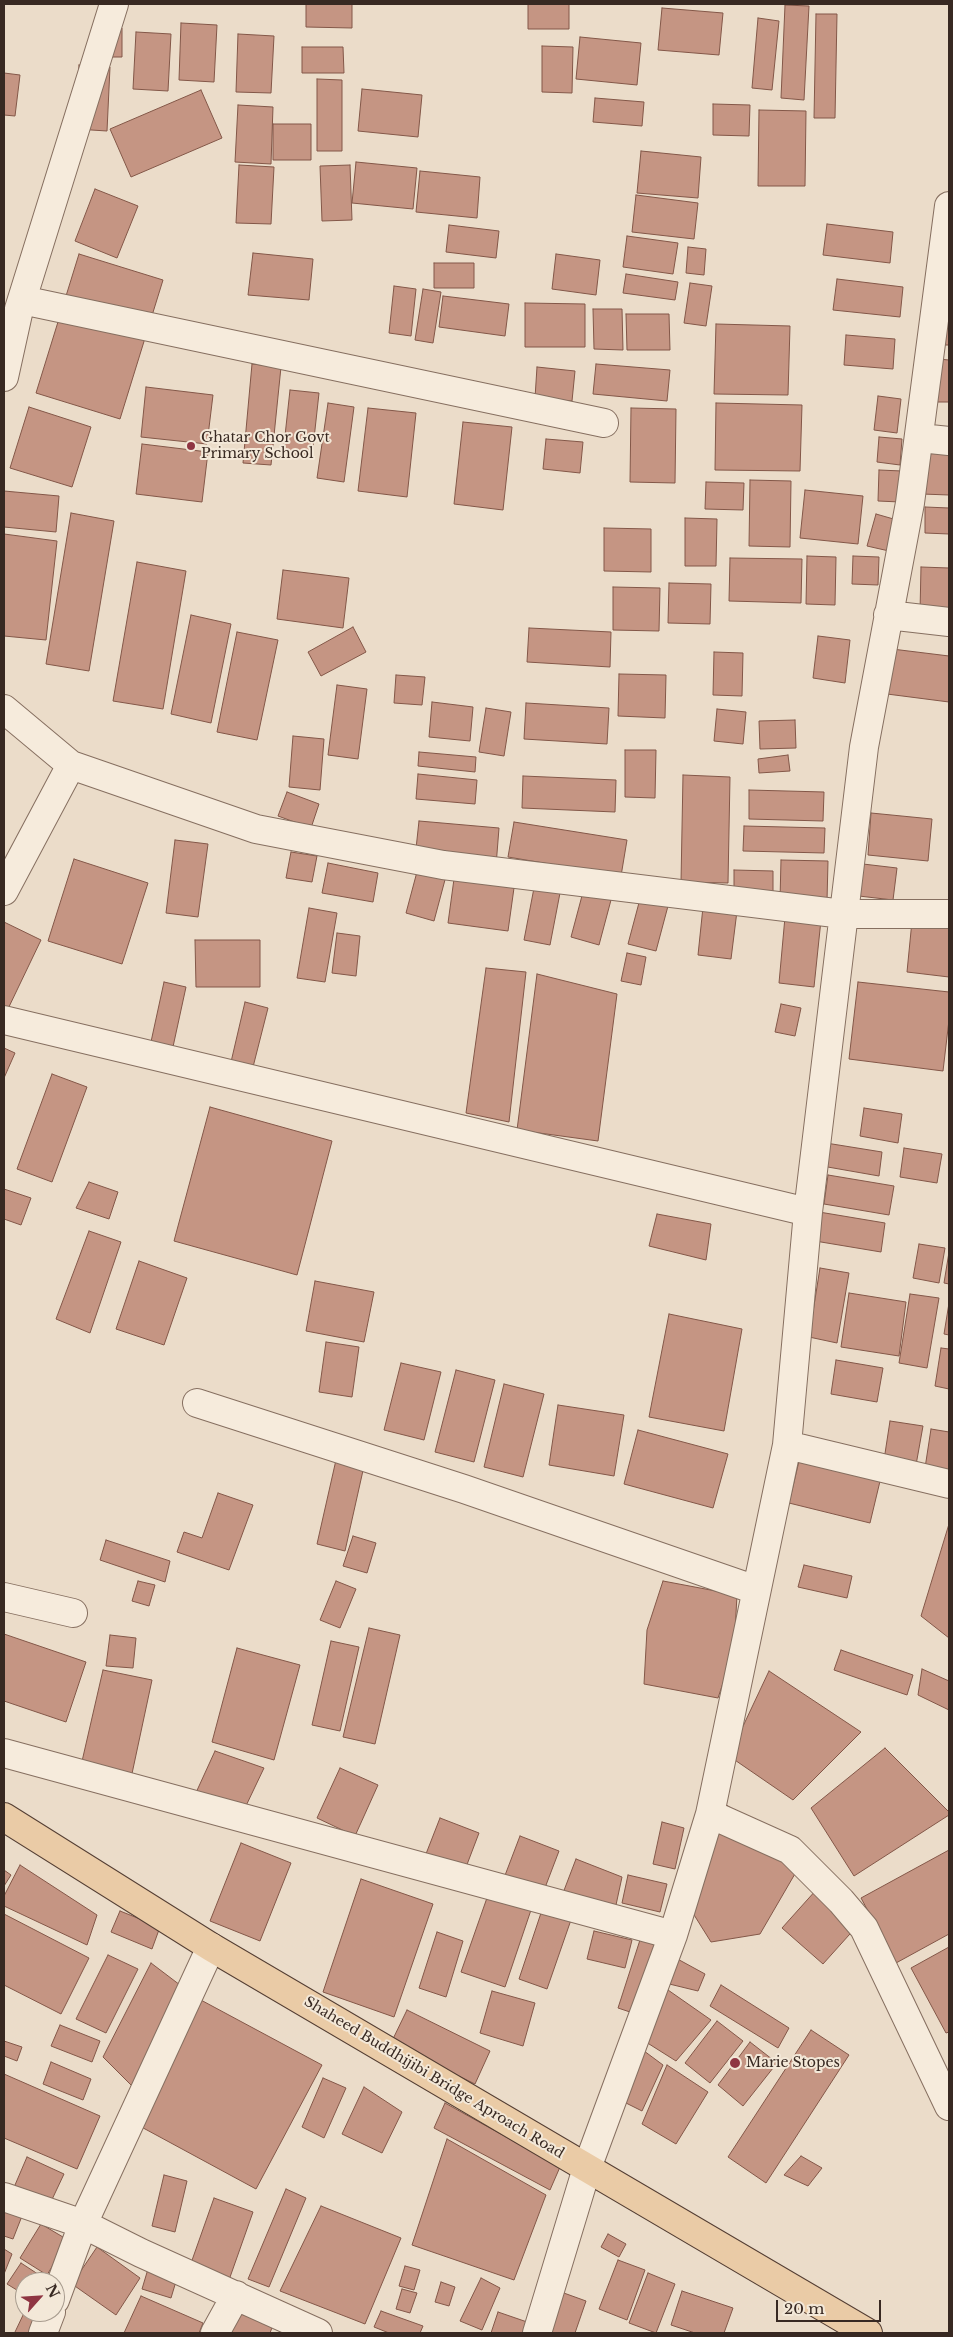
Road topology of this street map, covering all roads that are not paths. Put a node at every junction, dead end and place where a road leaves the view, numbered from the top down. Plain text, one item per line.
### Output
1 (114, 4) edge
2 (949, 206) edge
3 (22, 300) junction
4 (4, 377) edge
5 (604, 422) dead end
6 (920, 438) junction
7 (949, 441) edge
8 (888, 615) junction
9 (949, 622) edge
10 (4, 709) edge
11 (72, 765) junction
12 (4, 891) edge
13 (844, 914) junction
14 (949, 914) edge
15 (4, 1020) edge
16 (808, 1212) junction
17 (197, 1403) dead end
18 (787, 1445) junction
19 (949, 1484) edge
20 (756, 1590) junction
21 (4, 1597) edge
22 (73, 1613) dead end
23 (4, 1753) edge
24 (710, 1814) junction
25 (4, 1817) edge
26 (673, 1936) junction
27 (211, 1947) junction
28 (949, 2106) edge
29 (587, 2168) junction
30 (4, 2197) edge
31 (83, 2224) junction
32 (65, 2273) edge
33 (236, 2295) junction
34 (214, 2333) edge
35 (318, 2333) edge
36 (537, 2333) edge
37 (868, 2333) edge

1 - 3 street
2 - 6 street
3 - 4 street
3 - 5 street
6 - 7 street
6 - 8 street
8 - 9 street
8 - 13 street
10 - 11 street
11 - 12 street
11 - 13 street
13 - 14 street
13 - 16 street
15 - 16 street
16 - 18 street
17 - 20 street
18 - 19 street
18 - 20 street
20 - 24 street
21 - 22 street
23 - 26 street
24 - 26 street
24 - 28 street
25 - 27 main road, Shaheed Buddhijibi Bridge Aproach Road
26 - 29 street
27 - 29 main road, Shaheed Buddhijibi Bridge Aproach Road
27 - 31 street
29 - 36 street
29 - 37 main road, Shaheed Buddhijibi Bridge Aproach Road
30 - 31 street
31 - 32 street
31 - 33 street
33 - 34 street
33 - 35 street

